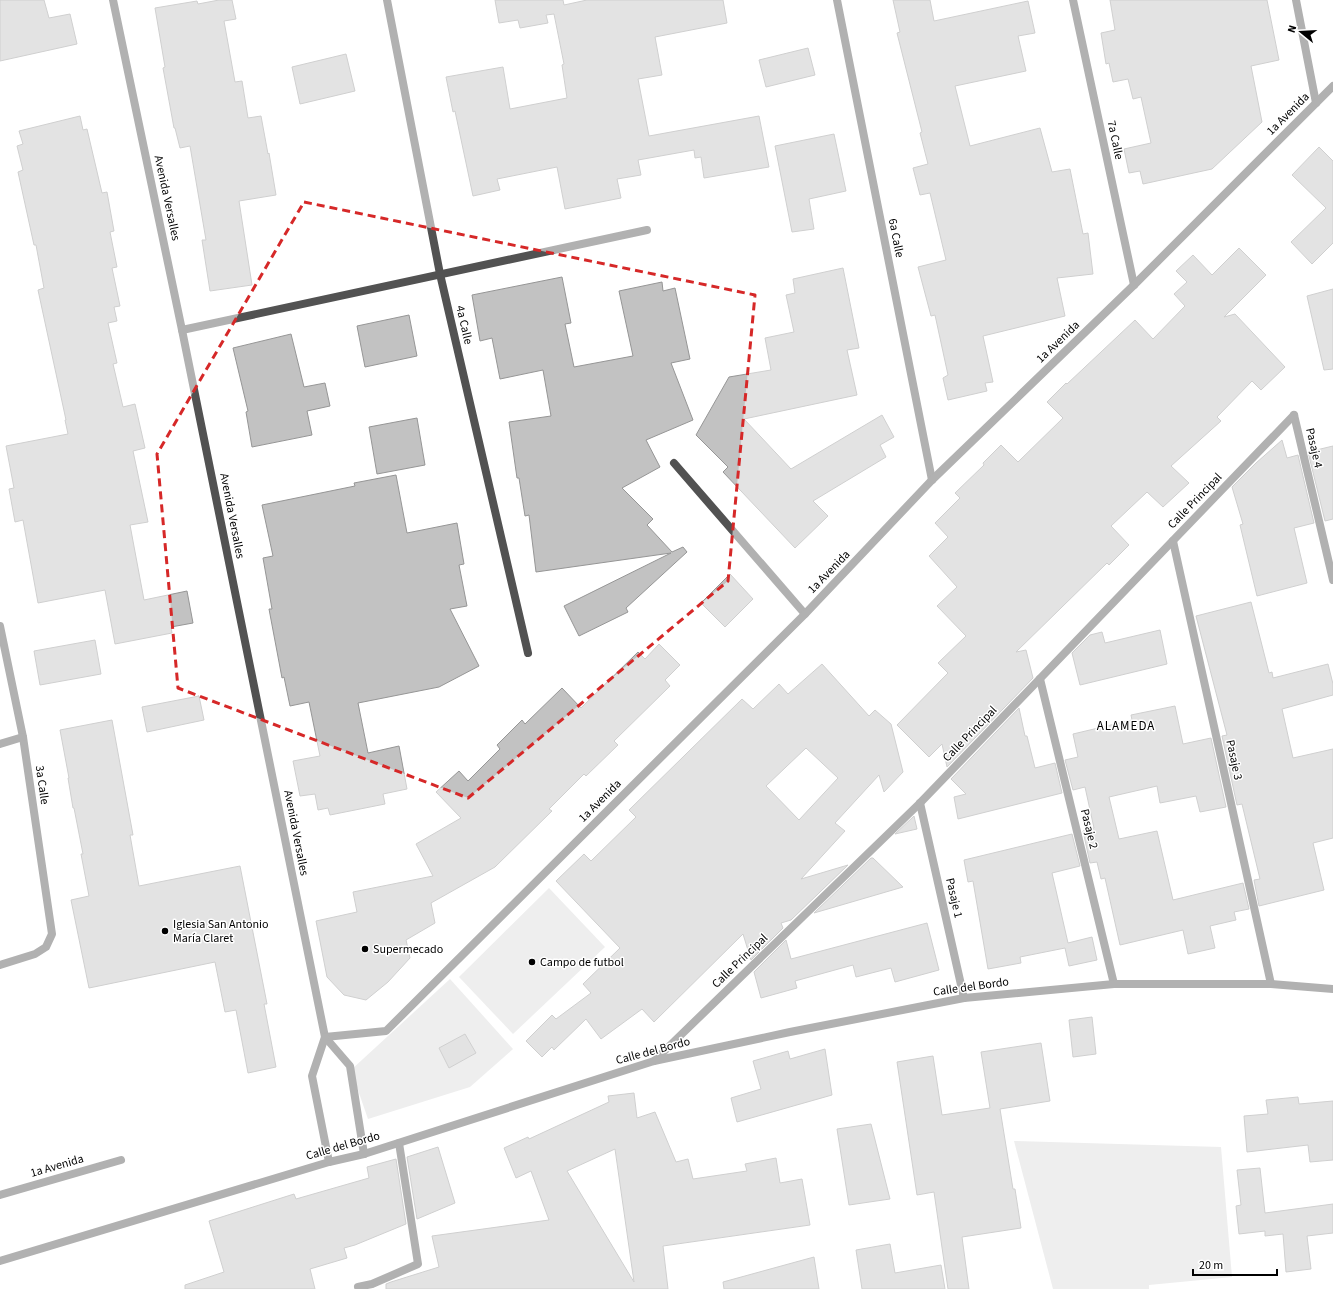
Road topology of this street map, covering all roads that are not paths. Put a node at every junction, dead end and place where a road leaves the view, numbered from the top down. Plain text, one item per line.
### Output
1 (112, 0) edge
2 (386, 0) edge
3 (837, 0) edge
4 (1073, 0) edge
5 (1296, 0) edge
6 (1333, 86) edge
7 (1316, 103) junction
8 (648, 230) dead end
9 (440, 274) junction
10 (1134, 285) junction
11 (182, 330) junction
12 (1294, 415) joint
13 (674, 463) dead end
14 (932, 480) junction
15 (1173, 541) junction
16 (1333, 580) edge
17 (805, 614) junction
18 (0, 626) edge
19 (528, 653) dead end
20 (1040, 679) junction
21 (23, 737) junction
22 (0, 744) edge
23 (920, 803) junction
24 (0, 965) edge
25 (1114, 984) junction
26 (1271, 984) junction
27 (1333, 989) edge
28 (964, 998) junction
29 (325, 1037) junction
30 (654, 1061) junction
31 (399, 1143) junction
32 (364, 1154) junction
33 (121, 1160) dead end
34 (329, 1162) junction
35 (0, 1195) edge
36 (0, 1261) edge
37 (358, 1287) dead end

1 - 11 street, Avenida Versalles
2 - 9 street, 4a Calle
3 - 14 street, 6a Calle
4 - 10 street, 7a Calle
5 - 7 street
6 - 7 street, 1a Avenida
7 - 10 street, 1a Avenida
8 - 9 street
9 - 11 street
9 - 19 street, 4a Calle
10 - 14 street, 1a Avenida
11 - 29 street, Avenida Versalles
12 - 15 street, Calle Principal
12 - 16 street, Pasaje 4
13 - 17 street
14 - 17 street, 1a Avenida
15 - 20 street, Calle Principal
15 - 26 street, Pasaje 3
17 - 29 street, 1a Avenida
18 - 21 street, 3a Calle
20 - 23 street, Calle Principal
20 - 25 street, Pasaje 2
21 - 22 street
21 - 24 street, 3a Calle
23 - 28 street, Pasaje 1
23 - 30 street, Calle Principal
25 - 26 street, Calle del Bordo
25 - 28 street, Calle del Bordo
26 - 27 street, Calle del Bordo
28 - 30 street, Calle del Bordo
29 - 32 street, Avenida Versalles
29 - 34 street, Avenida Versalles
30 - 31 street, Calle del Bordo
31 - 32 street, Calle del Bordo
31 - 37 street
32 - 34 street, Calle del Bordo
33 - 35 street, 1a Avenida
34 - 36 street, Calle del Bordo

